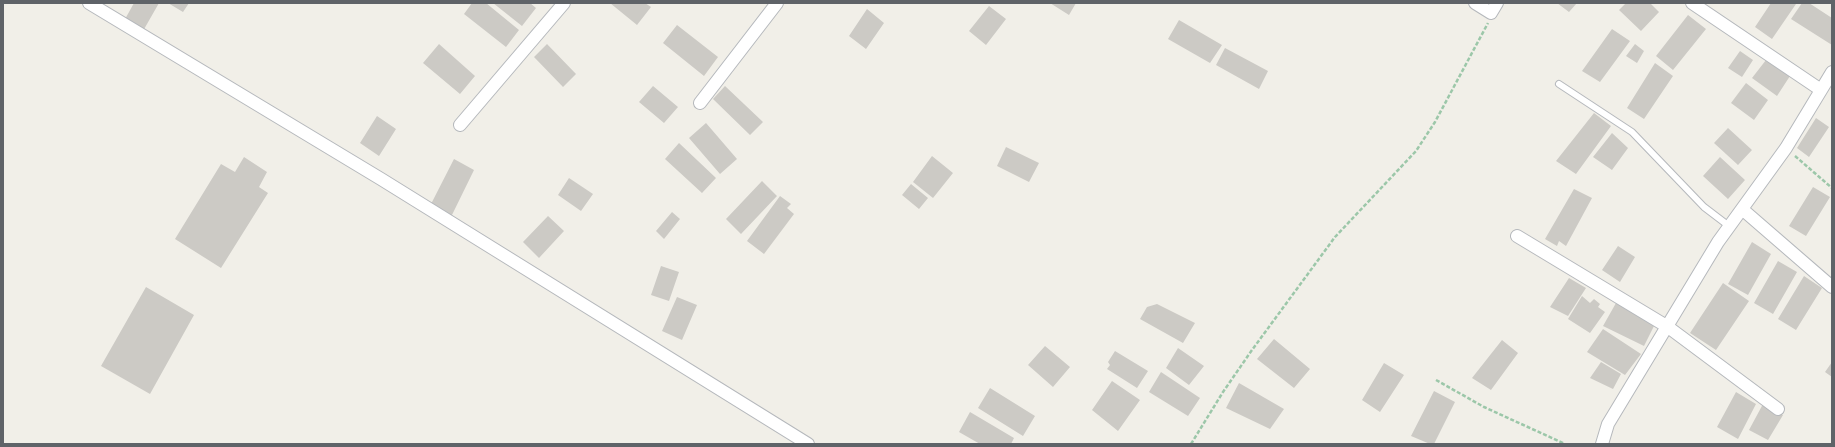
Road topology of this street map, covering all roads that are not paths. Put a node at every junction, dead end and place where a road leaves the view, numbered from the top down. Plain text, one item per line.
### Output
1 (89, 3) edge
2 (564, 3) edge
3 (777, 3) edge
4 (1475, 3) edge
5 (1692, 3) edge
6 (1494, 8) edge
7 (1832, 72) edge
8 (1559, 84) dead end
9 (1821, 90) junction
10 (700, 103) dead end
11 (460, 125) dead end
12 (1742, 209) junction
13 (1729, 226) junction
14 (1517, 236) dead end
15 (1832, 287) edge
16 (1668, 328) junction
17 (1778, 409) dead end
18 (808, 444) edge
19 (1602, 444) edge

1 - 18 street
2 - 11 street
3 - 10 street
4 - 6 street
5 - 9 street
7 - 9 street
8 - 13 lane
9 - 12 street
12 - 13 street
12 - 15 street
13 - 16 street
14 - 16 street
16 - 17 street
16 - 19 street

